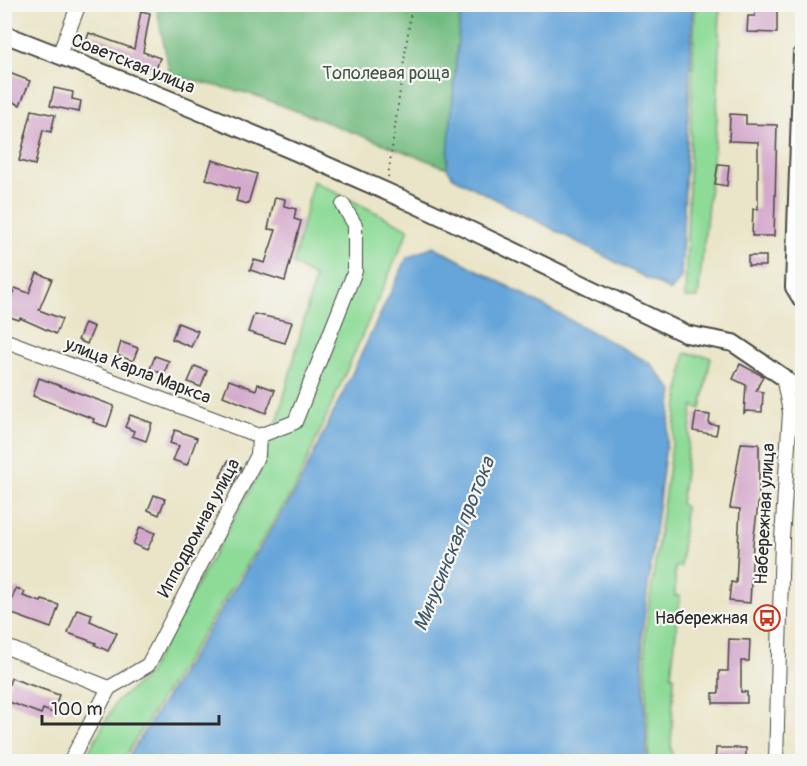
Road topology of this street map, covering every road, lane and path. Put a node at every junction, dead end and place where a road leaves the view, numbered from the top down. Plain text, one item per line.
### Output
1 (79, 4) edge
2 (412, 4) edge
3 (4, 34) edge
4 (802, 54) edge
5 (59, 55) junction
6 (386, 192) junction
7 (343, 205) dead end
8 (802, 300) edge
9 (4, 340) edge
10 (783, 377) junction
11 (802, 391) edge
12 (802, 404) edge
13 (790, 412) junction
14 (259, 436) junction
15 (4, 646) edge
16 (109, 688) junction
17 (70, 762) edge
18 (776, 762) edge

1 - 5 street
2 - 6 path
3 - 5 street, Советская улица
4 - 8 street
5 - 6 street, Советская улица
6 - 10 street, Советская улица
7 - 14 street
9 - 14 street, улица Карла Маркса
10 - 11 street
10 - 13 street, Набережная улица
12 - 13 street
13 - 18 street, Набережная улица
14 - 16 street, Ипподромная улица
15 - 16 street
16 - 17 street

